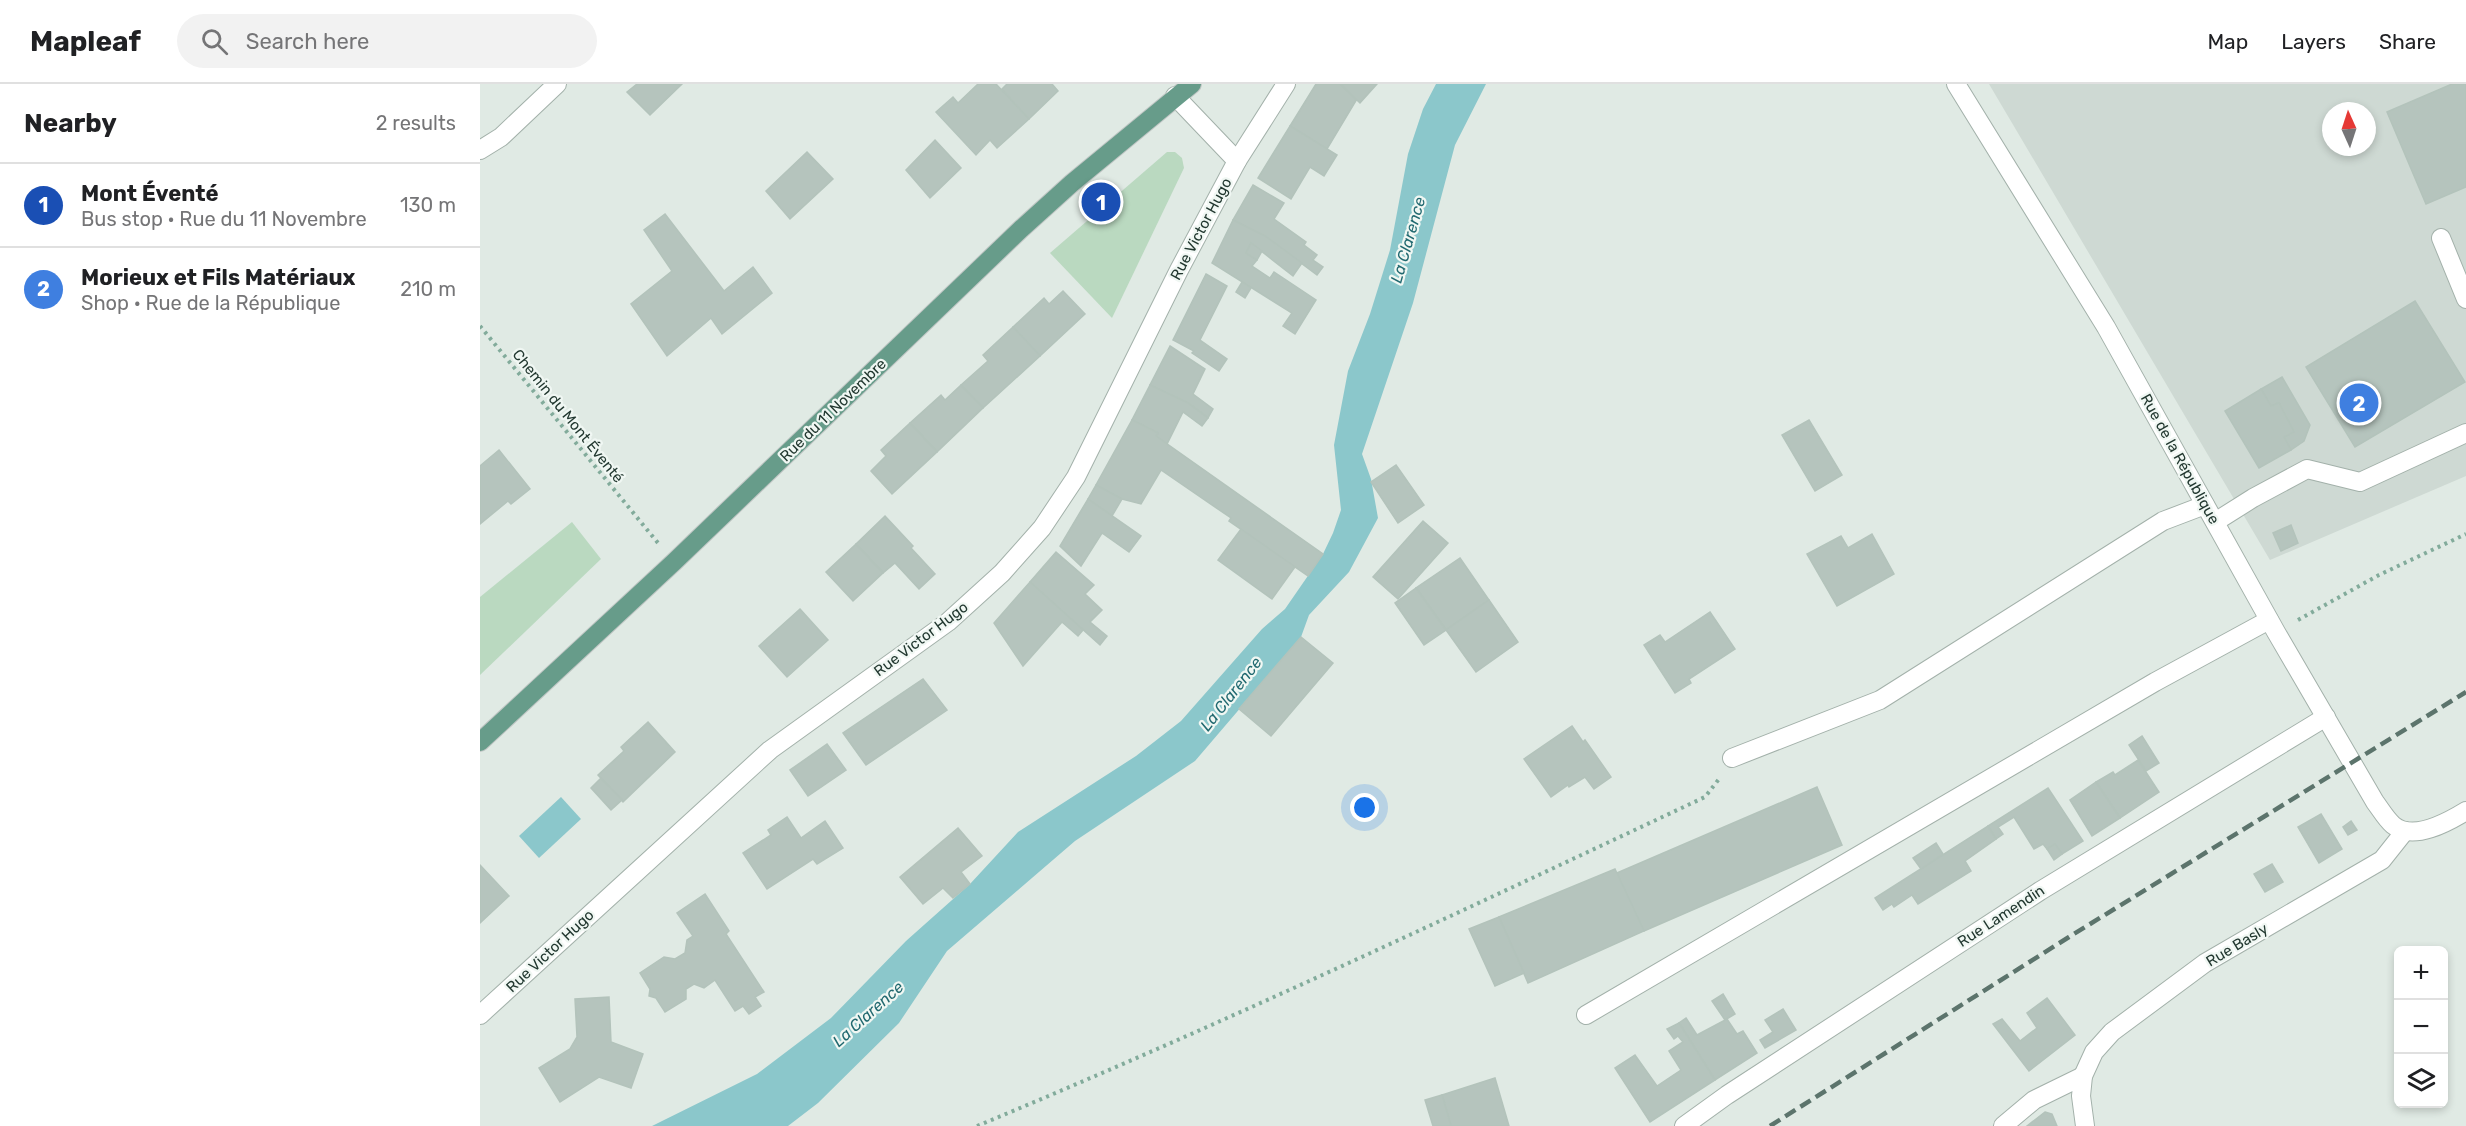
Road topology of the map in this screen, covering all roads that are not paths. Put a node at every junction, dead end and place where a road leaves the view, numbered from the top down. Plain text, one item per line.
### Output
1 (557, 84) edge
2 (1192, 84) edge
3 (1286, 84) edge
4 (1956, 84) edge
5 (1175, 96) junction
6 (480, 150) edge
7 (1237, 161) junction
8 (2441, 238) dead end
9 (2466, 299) edge
10 (2466, 433) edge
11 (2205, 505) junction
12 (2215, 522) junction
13 (2273, 626) junction
14 (2325, 717) junction
15 (480, 742) edge
16 (1732, 759) dead end
17 (2466, 812) edge
18 (2405, 831) junction
19 (480, 1015) edge
20 (1586, 1015) dead end
21 (2083, 1076) junction
22 (1683, 1126) edge
23 (2002, 1126) edge
24 (2085, 1126) edge

1 - 6 street
2 - 5 main road, Rue du 11 Novembre
3 - 7 street, Rue Victor Hugo
4 - 11 street, Rue de la République
5 - 7 street, Rue Victor Hugo
5 - 15 main road, Rue du 11 Novembre
7 - 19 street, Rue Victor Hugo
8 - 9 street
10 - 12 street
11 - 12 street, Rue de la République
11 - 16 street
12 - 13 street, Rue de la République
13 - 14 street, Rue de la République
13 - 20 street
14 - 18 street, Rue de la République
14 - 22 street, Rue Lamendin
17 - 18 street
18 - 21 street, Rue Basly
21 - 23 street
21 - 24 street

